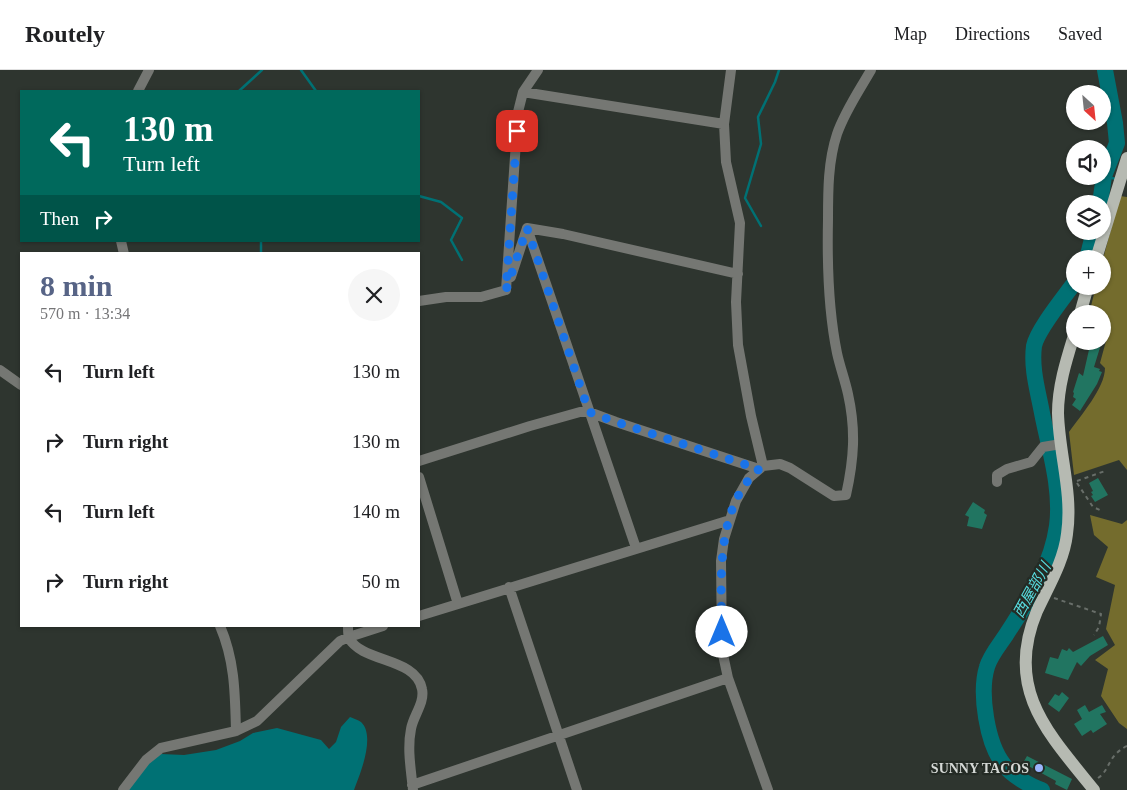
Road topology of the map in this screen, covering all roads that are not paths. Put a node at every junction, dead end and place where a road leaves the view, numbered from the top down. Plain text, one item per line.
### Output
1 (149, 70) edge
2 (538, 70) edge
3 (731, 70) edge
4 (872, 70) edge
5 (139, 90) edge
6 (523, 92) junction
7 (724, 124) junction
8 (1127, 158) edge
9 (1121, 184) edge
10 (527, 228) junction
11 (1099, 250) edge
12 (738, 274) junction
13 (506, 290) junction
14 (420, 300) edge
15 (1070, 350) edge
16 (0, 370) edge
17 (20, 384) edge
18 (589, 412) junction
19 (1058, 445) junction
20 (420, 461) edge
21 (761, 468) junction
22 (420, 480) edge
23 (997, 482) dead end
24 (730, 520) junction
25 (636, 548) junction
26 (509, 588) junction
27 (458, 604) junction
28 (420, 616) edge
29 (220, 627) edge
30 (377, 627) edge
31 (348, 632) edge
32 (728, 678) junction
33 (236, 731) junction
34 (558, 736) junction
35 (1092, 787) edge
36 (412, 788) edge
37 (123, 790) edge
38 (577, 790) edge
39 (768, 790) edge

1 - 5 street
2 - 6 street
3 - 7 street
4 - 21 street
6 - 7 street
6 - 13 street
7 - 12 street
8 - 9 main road
9 - 11 main road
10 - 12 street
10 - 13 street
10 - 18 street
12 - 21 street
13 - 14 street
15 - 19 main road
16 - 17 street
18 - 20 street
18 - 21 street
18 - 25 street
19 - 23 street
19 - 35 main road
21 - 24 street
22 - 27 street
24 - 25 street
24 - 32 street
25 - 26 street
26 - 27 street
26 - 34 street
27 - 28 street
29 - 33 street
30 - 31 street
31 - 33 street
31 - 36 street
32 - 34 street
32 - 39 street
33 - 37 street
34 - 36 street
34 - 38 street

